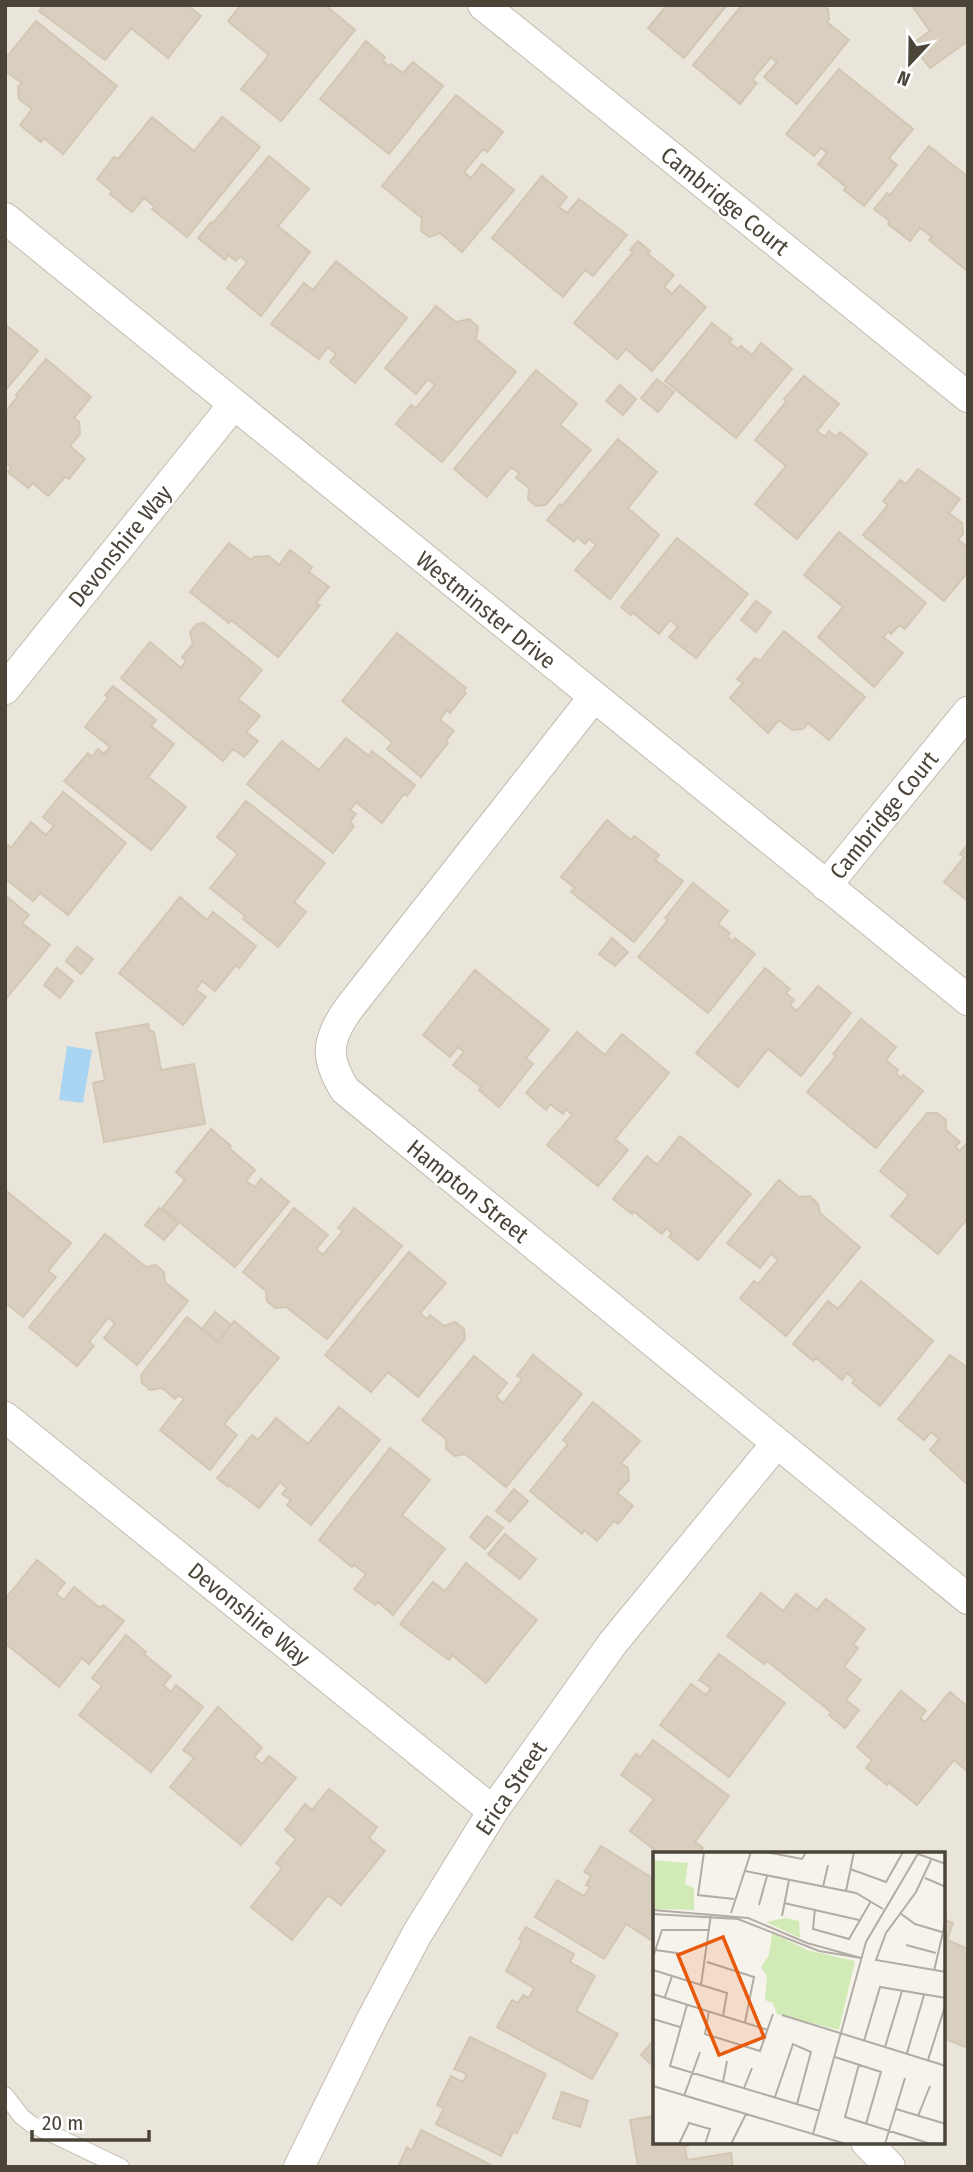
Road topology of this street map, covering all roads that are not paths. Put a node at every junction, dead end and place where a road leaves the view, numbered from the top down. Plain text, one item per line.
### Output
1 (483, 5) edge
2 (5, 218) edge
3 (968, 397) edge
4 (234, 404) junction
5 (5, 689) edge
6 (593, 698) junction
7 (968, 712) edge
8 (826, 886) junction
9 (968, 1000) edge
10 (5, 1417) edge
11 (776, 1444) junction
12 (968, 1599) edge
13 (493, 1811) junction
14 (5, 2095) edge
15 (868, 2144) edge
16 (121, 2167) edge
17 (299, 2167) edge
18 (890, 2167) edge

1 - 3 street, Cambridge Court
2 - 4 street, Westminster Drive
4 - 5 street, Devonshire Way
4 - 6 street, Westminster Drive
6 - 8 street, Westminster Drive
6 - 11 street, Hampton Street
7 - 8 street, Cambridge Court
8 - 9 street, Westminster Drive
10 - 13 street, Devonshire Way
11 - 12 street, Hampton Street
11 - 13 street, Erica Street
13 - 17 street, Erica Street
14 - 16 lane
15 - 18 street

